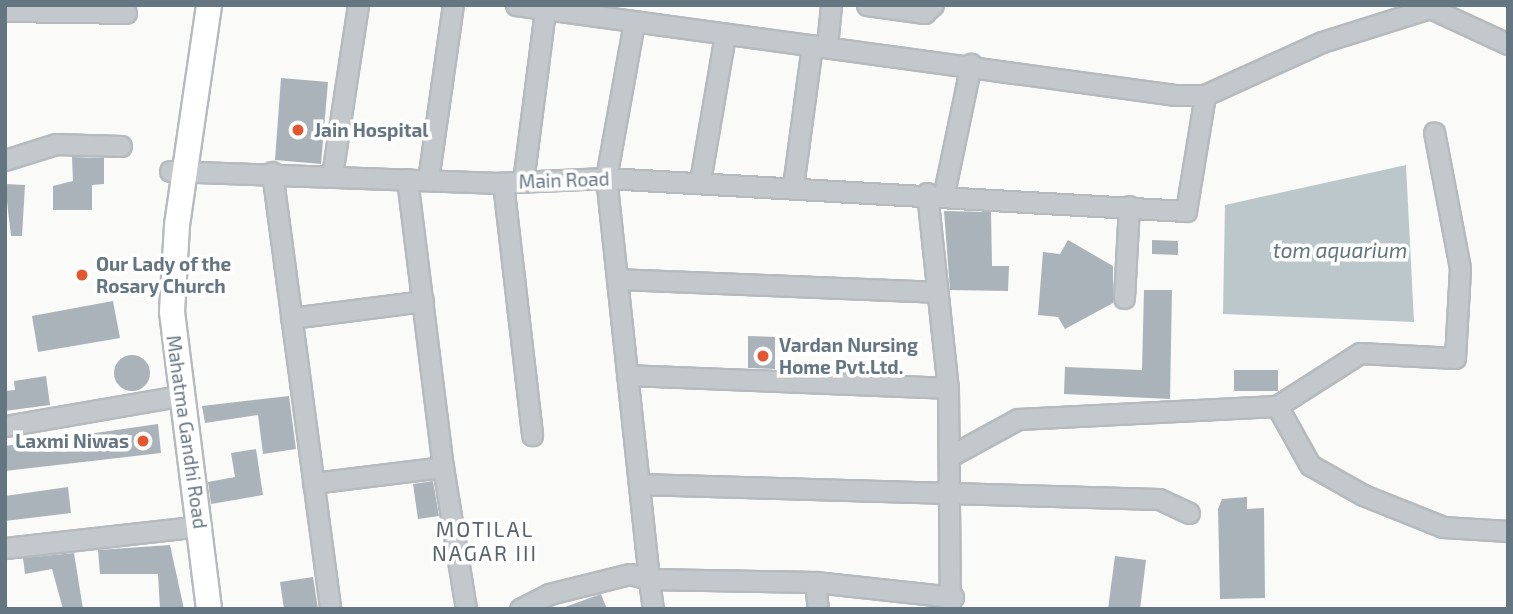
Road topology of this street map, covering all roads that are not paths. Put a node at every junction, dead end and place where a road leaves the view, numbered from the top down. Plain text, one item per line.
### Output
1 (194, 5) edge
2 (209, 5) edge
3 (358, 5) edge
4 (453, 5) edge
5 (516, 5) edge
6 (831, 5) edge
7 (867, 5) edge
8 (933, 5) edge
9 (545, 10) junction
10 (5, 11) edge
11 (615, 12) edge
12 (126, 13) dead end
13 (634, 22) junction
14 (725, 34) junction
15 (1508, 44) edge
16 (820, 46) junction
17 (971, 64) junction
18 (1205, 95) junction
19 (1434, 132) dead end
20 (121, 146) dead end
21 (5, 160) edge
22 (177, 170) junction
23 (272, 172) junction
24 (332, 175) junction
25 (606, 178) junction
26 (407, 179) junction
27 (428, 180) junction
28 (700, 181) junction
29 (523, 182) junction
30 (503, 183) junction
31 (793, 186) junction
32 (935, 193) junction
33 (1129, 206) junction
34 (617, 279) junction
35 (938, 292) junction
36 (1124, 298) dead end
37 (422, 301) junction
38 (291, 318) junction
39 (628, 375) junction
40 (948, 388) junction
41 (174, 397) junction
42 (1278, 406) junction
43 (5, 426) edge
44 (532, 435) dead end
45 (950, 456) junction
46 (443, 467) junction
47 (313, 483) junction
48 (639, 484) junction
49 (951, 488) junction
50 (1189, 513) dead end
51 (191, 524) junction
52 (1505, 535) edge
53 (5, 539) edge
54 (5, 548) edge
55 (649, 579) junction
56 (815, 582) junction
57 (552, 601) edge
58 (952, 603) edge
59 (192, 609) edge
60 (209, 609) edge
61 (330, 609) edge
62 (466, 609) edge
63 (520, 609) edge
64 (653, 609) edge
65 (818, 609) edge

1 - 22 main road, Mahatma Gandhi Road
2 - 22 main road, Mahatma Gandhi Road
3 - 24 street
4 - 27 street
5 - 9 street
6 - 16 street
7 - 8 street
9 - 11 street
9 - 29 street
10 - 12 street
11 - 13 street
13 - 14 street
13 - 25 street
14 - 16 street
14 - 28 street
15 - 18 street
16 - 17 street
16 - 31 street
17 - 18 street
17 - 32 street
18 - 33 street, Main Road
19 - 42 street
20 - 21 street
22 - 23 street, Main Road
22 - 41 main road, Mahatma Gandhi Road
23 - 24 street, Main Road
23 - 38 street
24 - 26 street, Main Road
25 - 28 street, Main Road
25 - 29 street, Main Road
25 - 34 street
26 - 27 street, Main Road
26 - 37 street
27 - 30 street, Main Road
28 - 31 street, Main Road
29 - 30 street, Main Road
30 - 44 street
31 - 32 street, Main Road
32 - 33 street, Main Road
32 - 35 street
33 - 36 street
34 - 35 street
34 - 39 street
35 - 40 street
37 - 38 street
37 - 46 street
38 - 47 street
39 - 40 street
39 - 48 street
40 - 45 street
41 - 43 street
41 - 51 main road, Mahatma Gandhi Road
42 - 45 street
42 - 52 street
45 - 49 street
46 - 47 street
46 - 62 street
47 - 61 street
48 - 49 street
48 - 55 street
49 - 50 street
49 - 58 street
51 - 53 street
51 - 54 street
51 - 59 main road, Mahatma Gandhi Road
51 - 60 main road, Mahatma Gandhi Road
55 - 56 street
55 - 57 street
55 - 64 street
56 - 58 street
56 - 65 street
57 - 63 street

